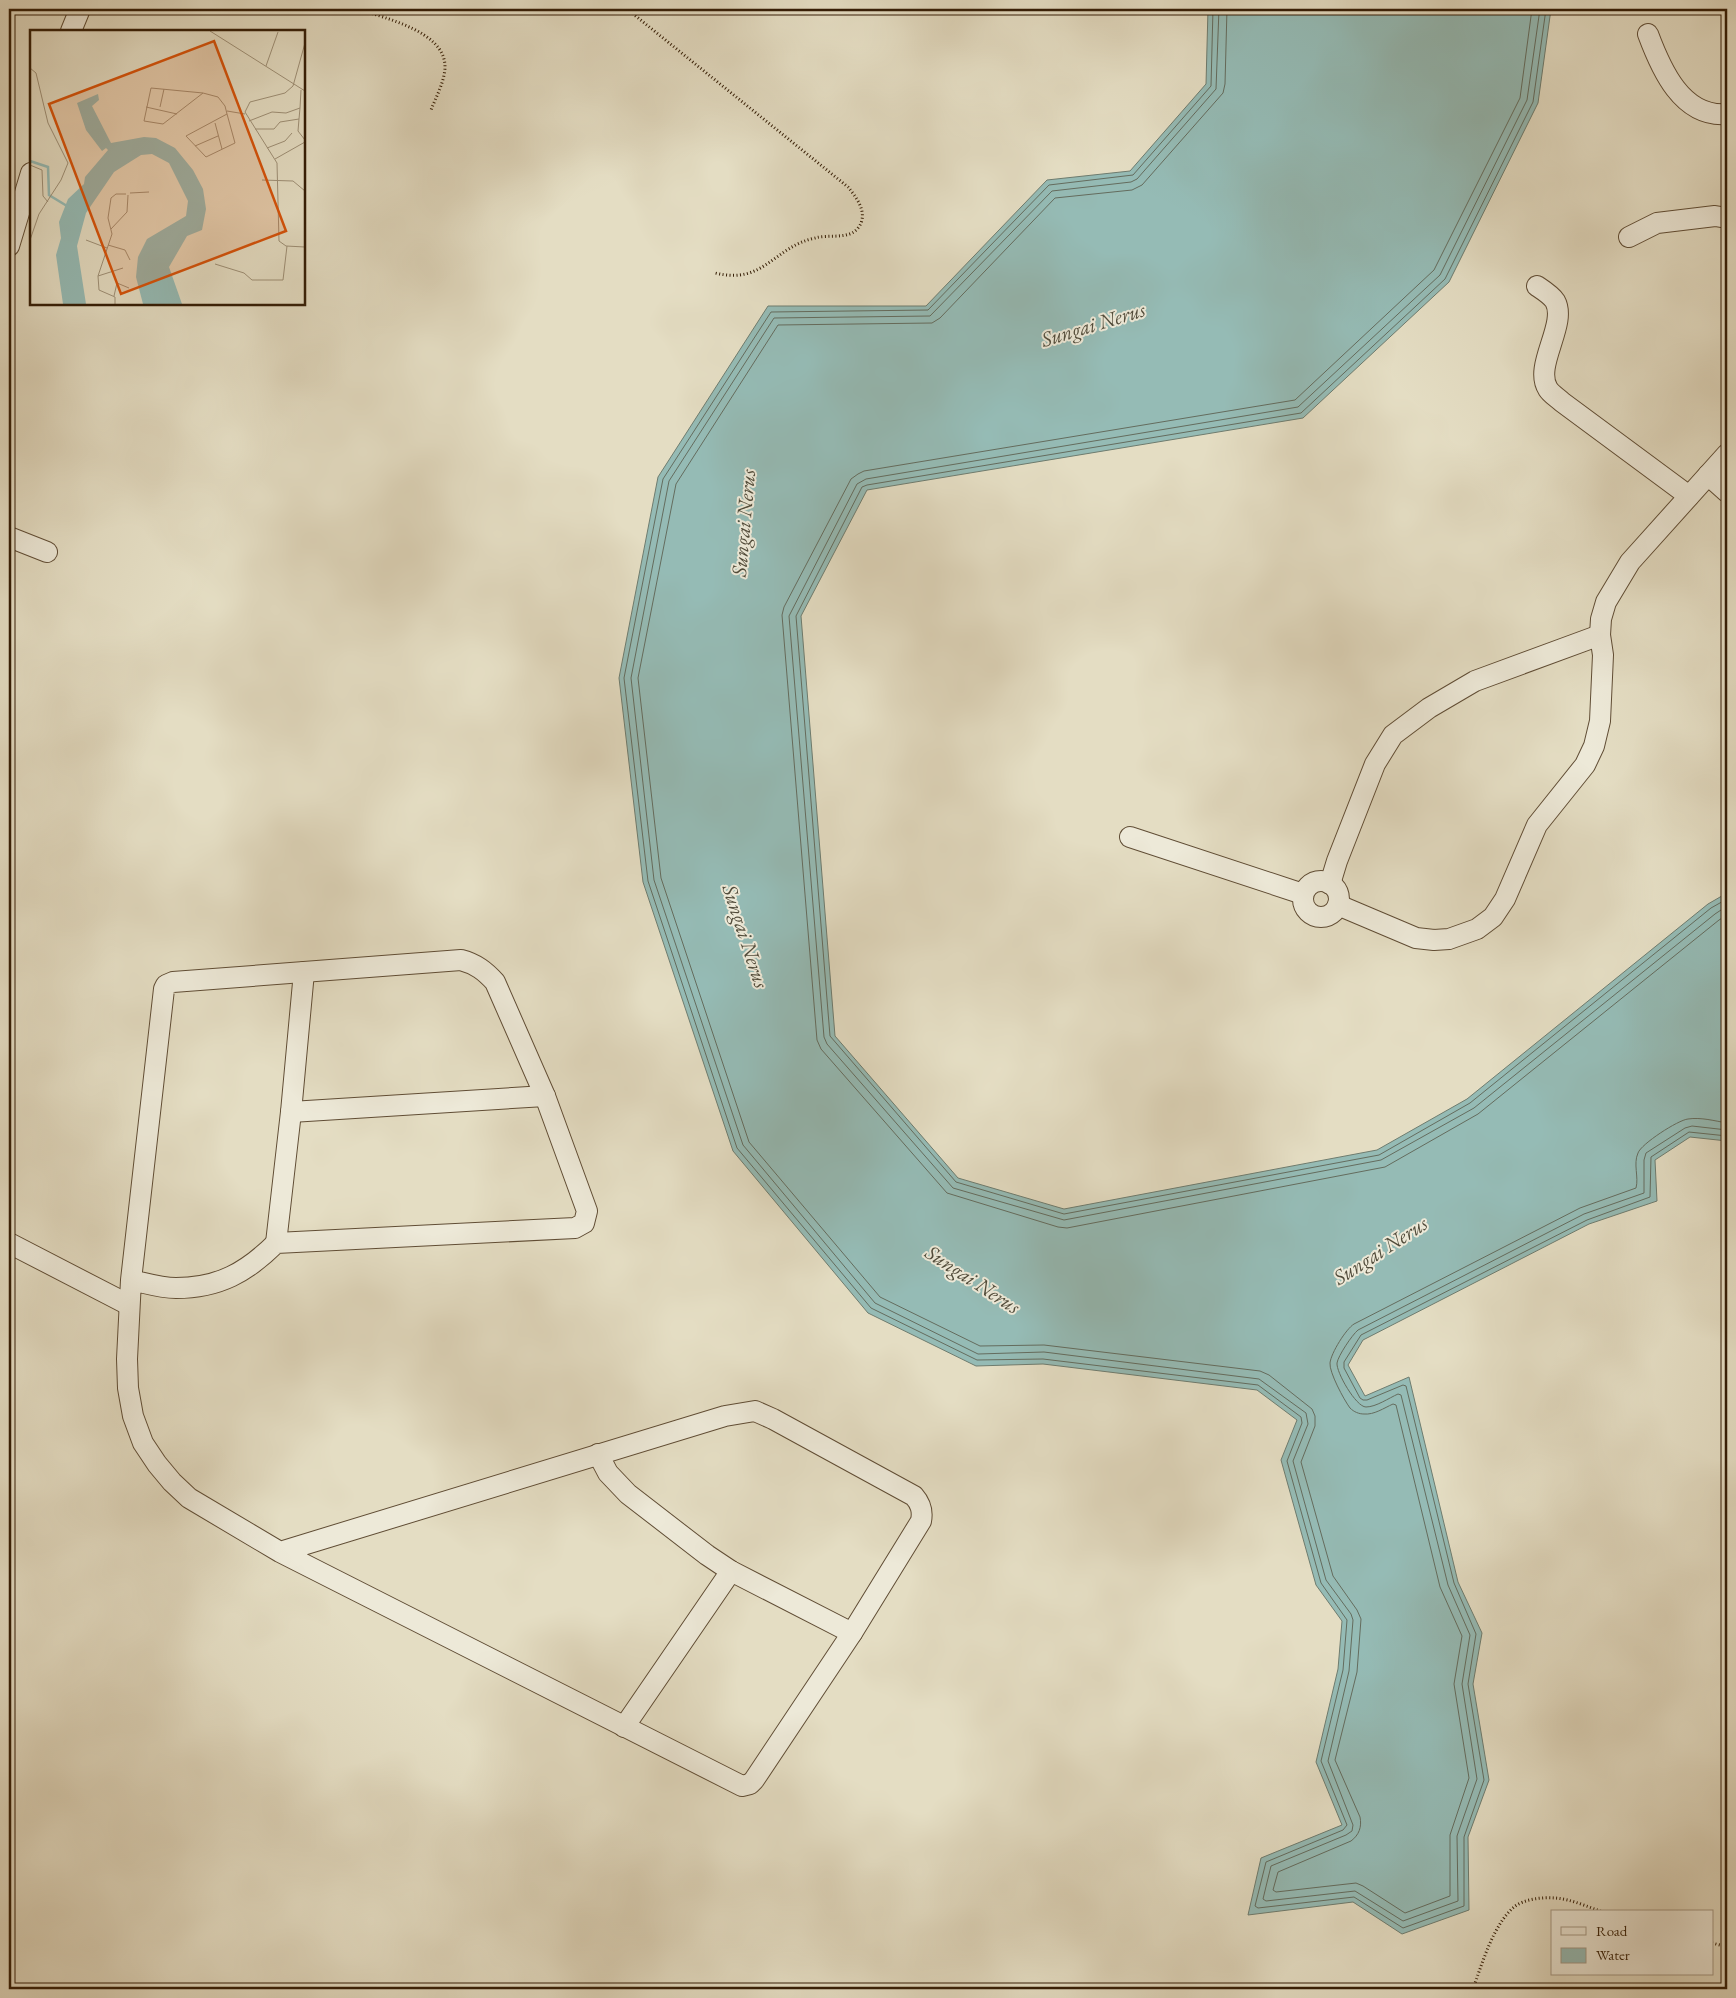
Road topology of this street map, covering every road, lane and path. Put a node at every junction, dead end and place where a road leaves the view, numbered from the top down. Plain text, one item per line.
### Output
1 (80, 9) edge
2 (359, 9) edge
3 (627, 9) edge
4 (72, 30) edge
5 (1648, 34) dead end
6 (431, 110) dead end
7 (1727, 114) edge
8 (30, 176) edge
9 (1727, 218) edge
10 (1629, 237) dead end
11 (9, 246) edge
12 (714, 273) dead end
13 (1537, 286) dead end
14 (1727, 454) edge
15 (1708, 475) junction
16 (1727, 492) edge
17 (1688, 496) junction
18 (9, 537) edge
19 (47, 552) dead end
20 (1600, 635) junction
21 (1130, 837) dead end
22 (1330, 884) junction
23 (1303, 894) junction
24 (1338, 905) junction
25 (304, 972) junction
26 (545, 1096) junction
27 (291, 1112) junction
28 (9, 1243) edge
29 (276, 1243) junction
30 (130, 1280) junction
31 (129, 1305) junction
32 (598, 1454) junction
33 (280, 1552) junction
34 (731, 1571) junction
35 (852, 1633) junction
36 (624, 1727) junction
37 (1596, 1910) edge
38 (1714, 1944) edge
39 (1727, 1947) edge
40 (1473, 1989) edge

1 - 4 street
2 - 6 path
3 - 12 path
5 - 7 street
8 - 11 street
9 - 10 street
13 - 17 street
14 - 15 street
15 - 16 street
15 - 17 street
17 - 20 street
18 - 19 street
20 - 22 street
20 - 24 street
21 - 23 street
22 - 23 street
22 - 24 street
23 - 24 street
25 - 26 street
25 - 27 street
25 - 30 street
26 - 27 street
26 - 29 street
27 - 29 street
28 - 31 street
29 - 30 street
30 - 31 street
31 - 33 street
32 - 33 street
32 - 34 street
32 - 35 street
33 - 36 street
34 - 35 street
34 - 36 street
35 - 36 street
37 - 40 path
38 - 39 path

